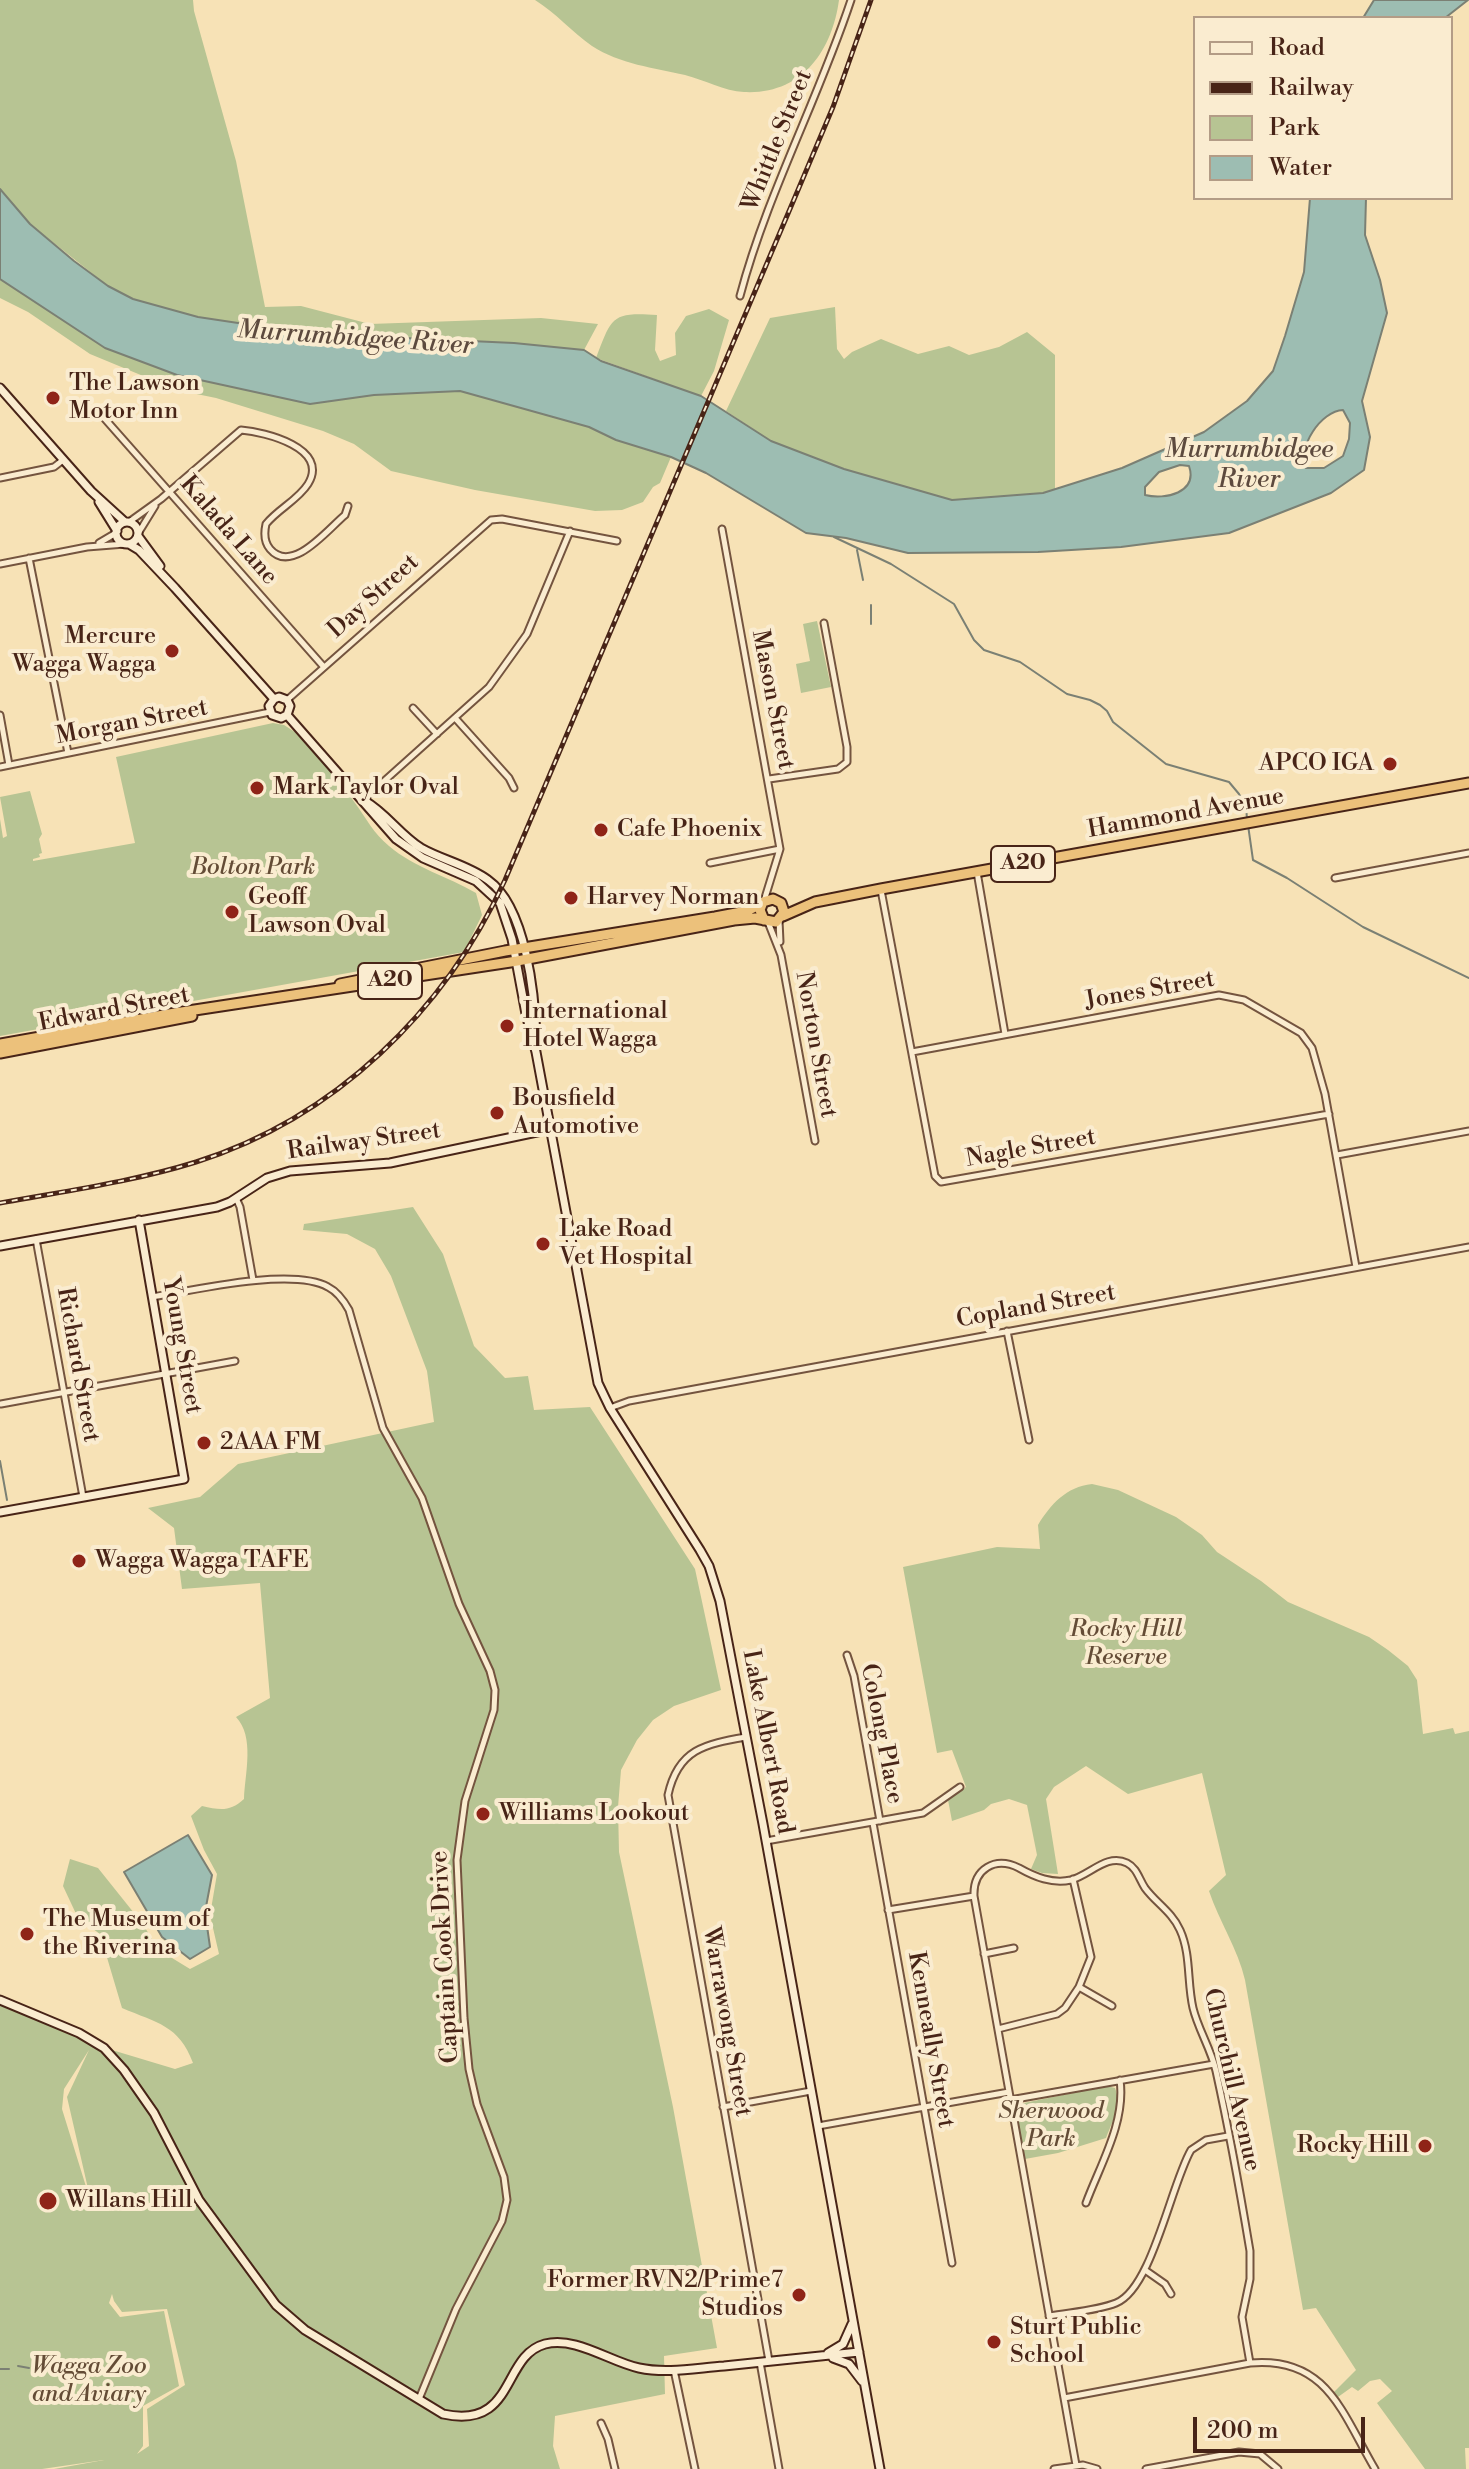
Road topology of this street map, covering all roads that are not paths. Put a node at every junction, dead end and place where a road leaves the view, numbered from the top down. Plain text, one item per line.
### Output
1 (851, 0) edge
2 (740, 296) dead end
3 (0, 388) edge
4 (105, 419) dead end
5 (64, 460) junction
6 (0, 478) edge
7 (91, 491) junction
8 (170, 492) junction
9 (161, 499) junction
10 (348, 506) dead end
11 (127, 522) junction
12 (722, 529) dead end
13 (570, 531) junction
14 (116, 532) junction
15 (138, 534) junction
16 (617, 541) dead end
17 (127, 544) junction
18 (87, 547) junction
19 (29, 558) junction
20 (0, 564) edge
21 (175, 588) junction
22 (824, 623) dead end
23 (323, 666) junction
24 (274, 699) junction
25 (287, 700) junction
26 (413, 708) dead end
27 (270, 712) junction
28 (0, 715) edge
29 (287, 715) junction
30 (456, 718) junction
31 (437, 734) junction
32 (68, 753) junction
33 (9, 765) junction
34 (0, 767) edge
35 (769, 779) junction
36 (1469, 783) edge
37 (514, 788) dead end
38 (363, 800) junction
39 (780, 849) junction
40 (1469, 853) edge
41 (710, 863) dead end
42 (977, 872) junction
43 (773, 877) junction
44 (1335, 878) dead end
45 (881, 889) junction
46 (779, 901) junction
47 (815, 902) junction
48 (763, 903) junction
49 (781, 918) junction
50 (766, 921) junction
51 (520, 954) junction
52 (781, 955) junction
53 (235, 1005) junction
54 (1005, 1034) junction
55 (0, 1044) edge
56 (912, 1052) junction
57 (0, 1053) edge
58 (1329, 1114) junction
59 (551, 1129) junction
60 (1469, 1131) edge
61 (815, 1141) dead end
62 (1337, 1155) junction
63 (236, 1198) junction
64 (139, 1220) junction
65 (36, 1239) junction
66 (0, 1246) edge
67 (1469, 1247) edge
68 (1356, 1267) junction
69 (253, 1280) junction
70 (153, 1297) junction
71 (1007, 1331) junction
72 (235, 1361) dead end
73 (166, 1374) junction
74 (64, 1393) junction
75 (1, 1404) edge
76 (610, 1408) junction
77 (1029, 1440) dead end
78 (83, 1497) junction
79 (0, 1512) edge
80 (847, 1655) dead end
81 (746, 1737) junction
82 (960, 1787) dead end
83 (880, 1821) junction
84 (873, 1823) junction
85 (766, 1841) junction
86 (1073, 1879) junction
87 (974, 1896) junction
88 (888, 1910) junction
89 (1014, 1948) dead end
90 (984, 1954) junction
91 (1079, 1987) junction
92 (0, 2000) edge
93 (1112, 2006) dead end
94 (998, 2029) junction
95 (1214, 2064) junction
96 (1120, 2080) junction
97 (811, 2091) junction
98 (1009, 2092) junction
99 (1010, 2100) junction
100 (723, 2107) junction
101 (924, 2107) junction
102 (817, 2126) junction
103 (1228, 2136) junction
104 (1086, 2203) dead end
105 (952, 2263) dead end
106 (1145, 2270) junction
107 (1171, 2294) dead end
108 (1049, 2316) junction
109 (853, 2321) junction
110 (859, 2352) junction
111 (818, 2357) junction
112 (764, 2362) junction
113 (1250, 2363) junction
114 (674, 2370) junction
115 (865, 2387) junction
116 (1064, 2398) junction
117 (418, 2401) junction
118 (601, 2423) dead end
119 (1076, 2465) junction
120 (615, 2469) edge
121 (695, 2469) edge
122 (779, 2469) edge
123 (880, 2469) edge
124 (1054, 2469) edge
125 (1097, 2469) edge
126 (1146, 2469) edge
127 (1278, 2469) edge
128 (1375, 2469) edge

1 - 2 street, Whittle Street
3 - 5 street
4 - 8 street, Kalada Lane
5 - 6 street
5 - 7 street
7 - 11 street
7 - 14 street
8 - 9 street
8 - 10 street
8 - 23 street, Kalada Lane
9 - 11 street
9 - 15 street
11 - 14 street
11 - 15 street
12 - 35 street, Mason Street
13 - 16 street
13 - 23 street, Day Street
13 - 30 street
14 - 17 street
14 - 18 street
15 - 17 street
15 - 21 street
17 - 18 street
17 - 21 street
18 - 19 street
19 - 20 street
19 - 32 street
21 - 24 street
22 - 35 street
23 - 25 street, Day Street
24 - 25 street
24 - 27 street
25 - 29 street
26 - 31 street
27 - 29 street
27 - 32 street, Morgan Street
28 - 33 street
29 - 38 street, Lake Albert Road
30 - 31 street
30 - 37 street
31 - 38 street
32 - 33 street, Morgan Street
33 - 34 street, Morgan Street
35 - 39 street, Mason Street
36 - 42 highway, Hammond Avenue / A20
38 - 51 street, Lake Albert Road
39 - 41 street
39 - 43 street, Mason Street
40 - 44 street
42 - 45 highway, Hammond Avenue / A20
42 - 54 street
43 - 46 street, Mason Street
43 - 48 street, Mason Street
45 - 47 highway, Hammond Avenue / A20
45 - 56 street, Nagle Street
46 - 47 highway, Hammond Avenue / A20
46 - 48 highway, A20
46 - 49 highway
47 - 49 highway, Hammond Avenue / A20
48 - 50 highway
48 - 51 highway, A20
49 - 50 highway, A20
49 - 52 street, Norton Street
50 - 51 highway, A20
50 - 52 street, Norton Street
51 - 53 highway, Edward Street / A20
51 - 59 street, Lake Albert Road
52 - 61 street, Norton Street
53 - 55 highway, Edward Street / A20
53 - 57 highway, Edward Street / A20
54 - 56 street, Jones Street
54 - 58 street, Jones Street
56 - 58 street, Nagle Street
58 - 62 street, Jones Street
59 - 63 street, Railway Street
59 - 76 street, Lake Albert Road
60 - 62 street
62 - 68 street, Jones Street
63 - 64 street, Railway Street
63 - 69 street
64 - 65 street, Railway Street
64 - 70 street, Young Street
65 - 66 street, Railway Street
65 - 74 street, Richard Street
67 - 68 street, Copland Street
68 - 71 street, Copland Street
69 - 70 street, Captain Cook Drive
69 - 117 street, Captain Cook Drive
70 - 73 street, Young Street
71 - 76 street, Copland Street
71 - 77 street
72 - 73 street
73 - 74 street
73 - 78 street, Young Street
74 - 75 street
74 - 78 street, Richard Street
76 - 81 street, Lake Albert Road
78 - 79 street
80 - 83 street, Colong Place
81 - 85 street, Lake Albert Road
81 - 100 street, Warrawong Street
82 - 83 street
83 - 84 street
84 - 85 street
84 - 88 street, Kenneally Street
85 - 97 street, Lake Albert Road
86 - 87 street, Churchill Avenue
86 - 91 street
86 - 95 street, Churchill Avenue
87 - 88 street
87 - 90 street
88 - 101 street, Kenneally Street
89 - 90 street
90 - 94 street
91 - 93 street
91 - 94 street
92 - 117 street
94 - 98 street
95 - 96 street
95 - 103 street, Churchill Avenue
96 - 99 street
96 - 104 street
97 - 100 street
97 - 102 street, Lake Albert Road
98 - 99 street
98 - 101 street
99 - 108 street
100 - 112 street, Warrawong Street
101 - 102 street
101 - 105 street, Kenneally Street
102 - 109 street, Lake Albert Road
103 - 106 street
103 - 113 street, Churchill Avenue
106 - 107 street
106 - 108 street
108 - 116 street
109 - 110 street, Lake Albert Road
109 - 111 street
110 - 111 street
110 - 115 street, Lake Albert Road
111 - 112 street
111 - 115 street
112 - 114 street
112 - 122 street, Warrawong Street
113 - 116 street
113 - 128 street
114 - 117 street
114 - 121 street
115 - 123 street, Lake Albert Road
116 - 119 street
118 - 120 street
119 - 124 street
119 - 125 street
126 - 127 street

